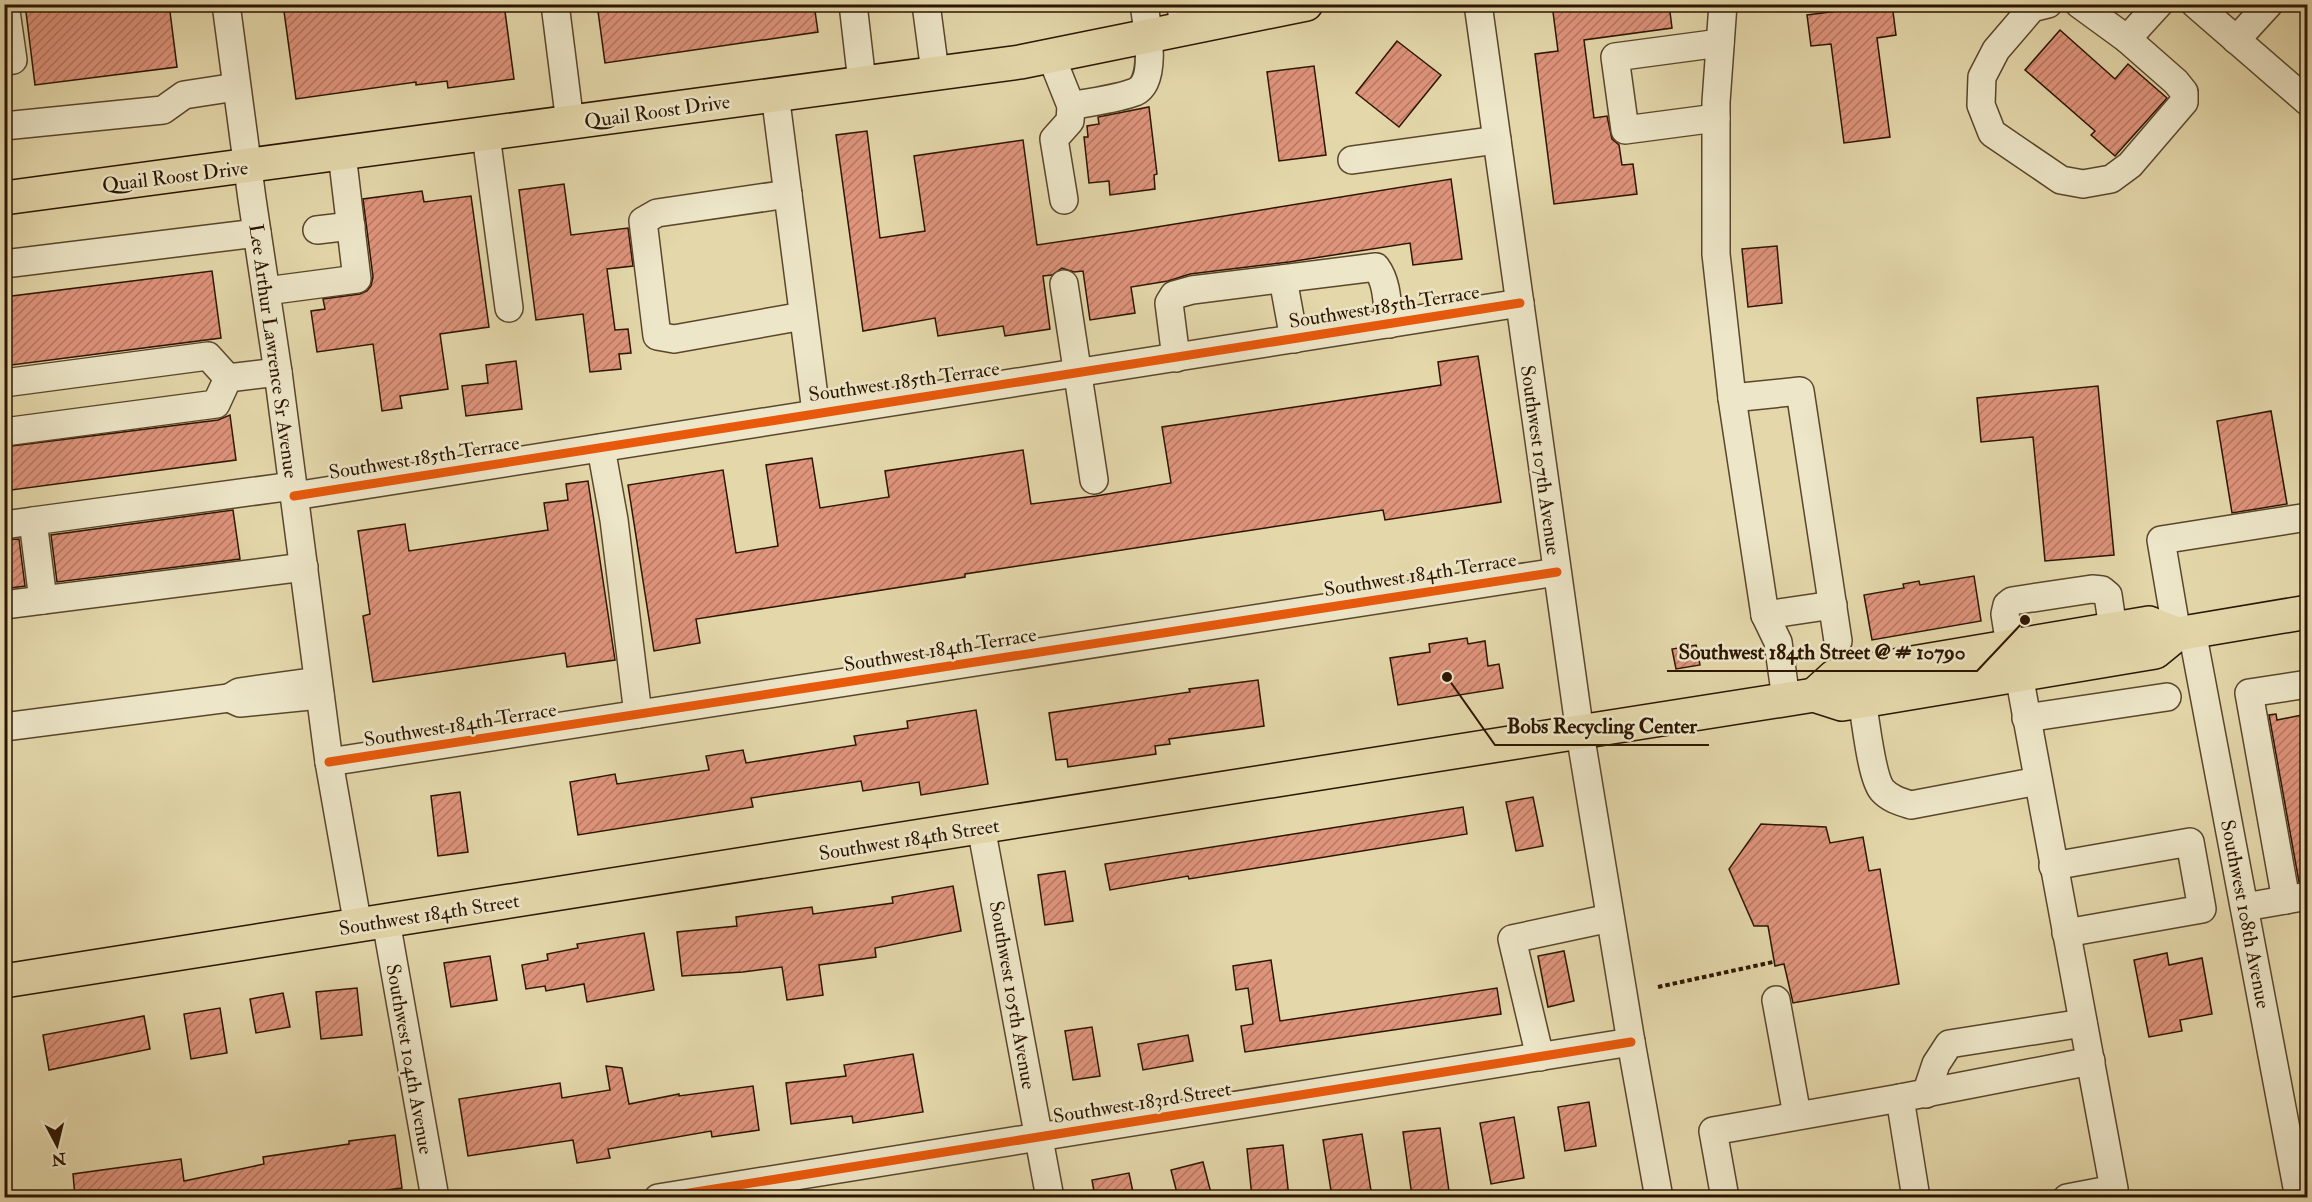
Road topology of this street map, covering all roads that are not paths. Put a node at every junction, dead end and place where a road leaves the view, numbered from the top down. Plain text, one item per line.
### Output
1 (5, 4) edge
2 (226, 4) edge
3 (555, 4) edge
4 (853, 4) edge
5 (926, 4) edge
6 (1144, 4) edge
7 (1306, 4) edge
8 (1479, 4) edge
9 (1723, 4) edge
10 (2048, 4) edge
11 (2079, 4) edge
12 (2159, 4) edge
13 (2195, 4) edge
14 (2269, 4) edge
15 (1183, 17) edge
16 (1149, 36) junction
17 (2127, 39) junction
18 (2236, 40) junction
19 (1720, 43) junction
20 (1051, 56) junction
21 (4, 61) edge
22 (935, 72) junction
23 (862, 82) junction
24 (236, 87) junction
25 (775, 94) junction
26 (2307, 102) edge
27 (1071, 106) junction
28 (1716, 118) junction
29 (570, 123) junction
30 (4, 126) edge
31 (486, 135) junction
32 (1497, 140) junction
33 (342, 154) junction
34 (1352, 160) dead end
35 (248, 167) junction
36 (788, 194) junction
37 (4, 198) edge
38 (1064, 200) dead end
39 (351, 226) junction
40 (317, 230) dead end
41 (257, 233) junction
42 (4, 264) edge
43 (1283, 279) junction
44 (1064, 284) dead end
45 (266, 291) junction
46 (1520, 303) junction
47 (509, 308) dead end
48 (803, 316) junction
49 (1389, 324) junction
50 (1294, 339) junction
51 (1176, 358) junction
52 (278, 372) junction
53 (1078, 374) junction
54 (228, 378) junction
55 (4, 383) edge
56 (1732, 398) junction
57 (816, 412) junction
58 (4, 432) edge
59 (602, 448) junction
60 (1094, 480) dead end
61 (294, 491) junction
62 (2307, 517) edge
63 (33, 521) junction
64 (4, 525) edge
65 (304, 567) junction
66 (1557, 572) junction
67 (43, 600) junction
68 (4, 605) edge
69 (1833, 605) junction
70 (2307, 612) edge
71 (1765, 615) junction
72 (2113, 629) junction
73 (2184, 632) junction
74 (1838, 641) dead end
75 (2015, 661) junction
76 (2307, 684) edge
77 (319, 688) junction
78 (1800, 697) junction
79 (2167, 697) dead end
80 (1862, 701) junction
81 (638, 714) junction
82 (2026, 718) junction
83 (4, 727) edge
84 (1580, 733) junction
85 (329, 762) junction
86 (2038, 781) junction
87 (981, 827) junction
88 (2053, 866) junction
89 (2297, 898) edge
90 (2245, 907) junction
91 (1610, 918) junction
92 (372, 924) junction
93 (2066, 933) junction
94 (4, 981) edge
95 (1776, 1000) dead end
96 (2083, 1023) junction
97 (1630, 1042) junction
98 (1540, 1057) junction
99 (2091, 1061) junction
100 (1913, 1096) junction
101 (1797, 1115) junction
102 (1039, 1137) junction
103 (435, 1197) edge
104 (658, 1197) edge
105 (1050, 1197) edge
106 (1659, 1197) edge
107 (1723, 1197) edge
108 (1916, 1197) edge
109 (2067, 1197) edge
110 (2299, 1197) edge

1 - 21 street
2 - 24 street
3 - 29 street
4 - 23 street
5 - 22 street
6 - 16 street
7 - 15 main road, Quail Roost Drive
8 - 32 street, Southwest 107th Avenue
9 - 19 street
10 - 17 street
11 - 17 street
12 - 17 street
13 - 18 street
14 - 18 street
15 - 16 main road, Quail Roost Drive
16 - 20 main road, Quail Roost Drive
16 - 27 street
18 - 26 street
19 - 28 street
19 - 28 street
20 - 22 main road, Quail Roost Drive
20 - 27 street
22 - 23 main road, Quail Roost Drive
23 - 25 main road, Quail Roost Drive
24 - 30 street
24 - 35 street
25 - 29 main road, Quail Roost Drive
25 - 36 street
27 - 38 street
28 - 56 street
29 - 31 main road, Quail Roost Drive
31 - 33 main road, Quail Roost Drive
31 - 47 street
32 - 34 street
32 - 46 street, Southwest 107th Avenue
33 - 35 main road, Quail Roost Drive
33 - 39 street
35 - 37 main road, Quail Roost Drive
35 - 41 street, Lee Arthur Lawrence Sr Avenue
36 - 48 street
36 - 48 street
39 - 40 street
39 - 45 street
41 - 42 street
41 - 45 street, Lee Arthur Lawrence Sr Avenue
43 - 49 street
43 - 50 street
43 - 51 street
44 - 53 street
45 - 52 street, Lee Arthur Lawrence Sr Avenue
46 - 49 street, Southwest 185th Terrace
46 - 66 street, Southwest 107th Avenue
48 - 57 street
49 - 50 street, Southwest 185th Terrace
50 - 51 street, Southwest 185th Terrace
51 - 53 street, Southwest 185th Terrace
52 - 54 street
52 - 61 street, Lee Arthur Lawrence Sr Avenue
53 - 57 street, Southwest 185th Terrace
53 - 60 street
54 - 55 street
54 - 58 street
56 - 69 street
56 - 71 street
57 - 59 street, Southwest 185th Terrace
59 - 61 street, Southwest 185th Terrace
59 - 81 street
61 - 63 street, Southwest 185th Terrace
61 - 65 street, Lee Arthur Lawrence Sr Avenue
62 - 73 street, Southwest 108th Avenue
63 - 64 street, Southwest 185th Terrace
63 - 67 street
65 - 67 street
65 - 77 street, Lee Arthur Lawrence Sr Avenue
66 - 81 street, Southwest 184th Terrace
66 - 84 street, Southwest 107th Avenue
67 - 68 street
69 - 71 street
69 - 74 street
70 - 73 main road, Southwest 184th Street
71 - 78 street
72 - 73 main road, Southwest 184th Street
72 - 75 main road, Southwest 184th Street
72 - 75 street
73 - 75 main road, Southwest 184th Street
73 - 90 street, Southwest 108th Avenue
75 - 78 main road, Southwest 184th Street
75 - 80 main road, Southwest 184th Street
75 - 82 street
76 - 89 street
77 - 83 street
77 - 85 street, Lee Arthur Lawrence Sr Avenue
78 - 80 main road, Southwest 184th Street
78 - 84 main road, Southwest 184th Street
79 - 82 street
80 - 86 street
81 - 85 street, Southwest 184th Terrace
82 - 86 street
84 - 87 main road, Southwest 184th Street
84 - 91 street, Southwest 107th Avenue
85 - 92 street, Lee Arthur Lawrence Sr Avenue
86 - 88 street
87 - 92 main road, Southwest 184th Street
87 - 102 street, Southwest 105th Avenue
88 - 93 street
88 - 93 street
89 - 90 street
90 - 110 street, Southwest 108th Avenue
91 - 97 street, Southwest 107th Avenue
91 - 98 street
92 - 94 main road, Southwest 184th Street
92 - 103 street, Southwest 104th Avenue
93 - 96 street
95 - 101 street
96 - 99 street
96 - 100 street
97 - 98 street, Southwest 183rd Street
97 - 106 street, Southwest 107th Avenue
98 - 102 street, Southwest 183rd Street
99 - 100 street
99 - 109 street
100 - 101 street
100 - 108 street
101 - 107 street
102 - 104 street, Southwest 183rd Street
102 - 105 street, Southwest 105th Avenue

